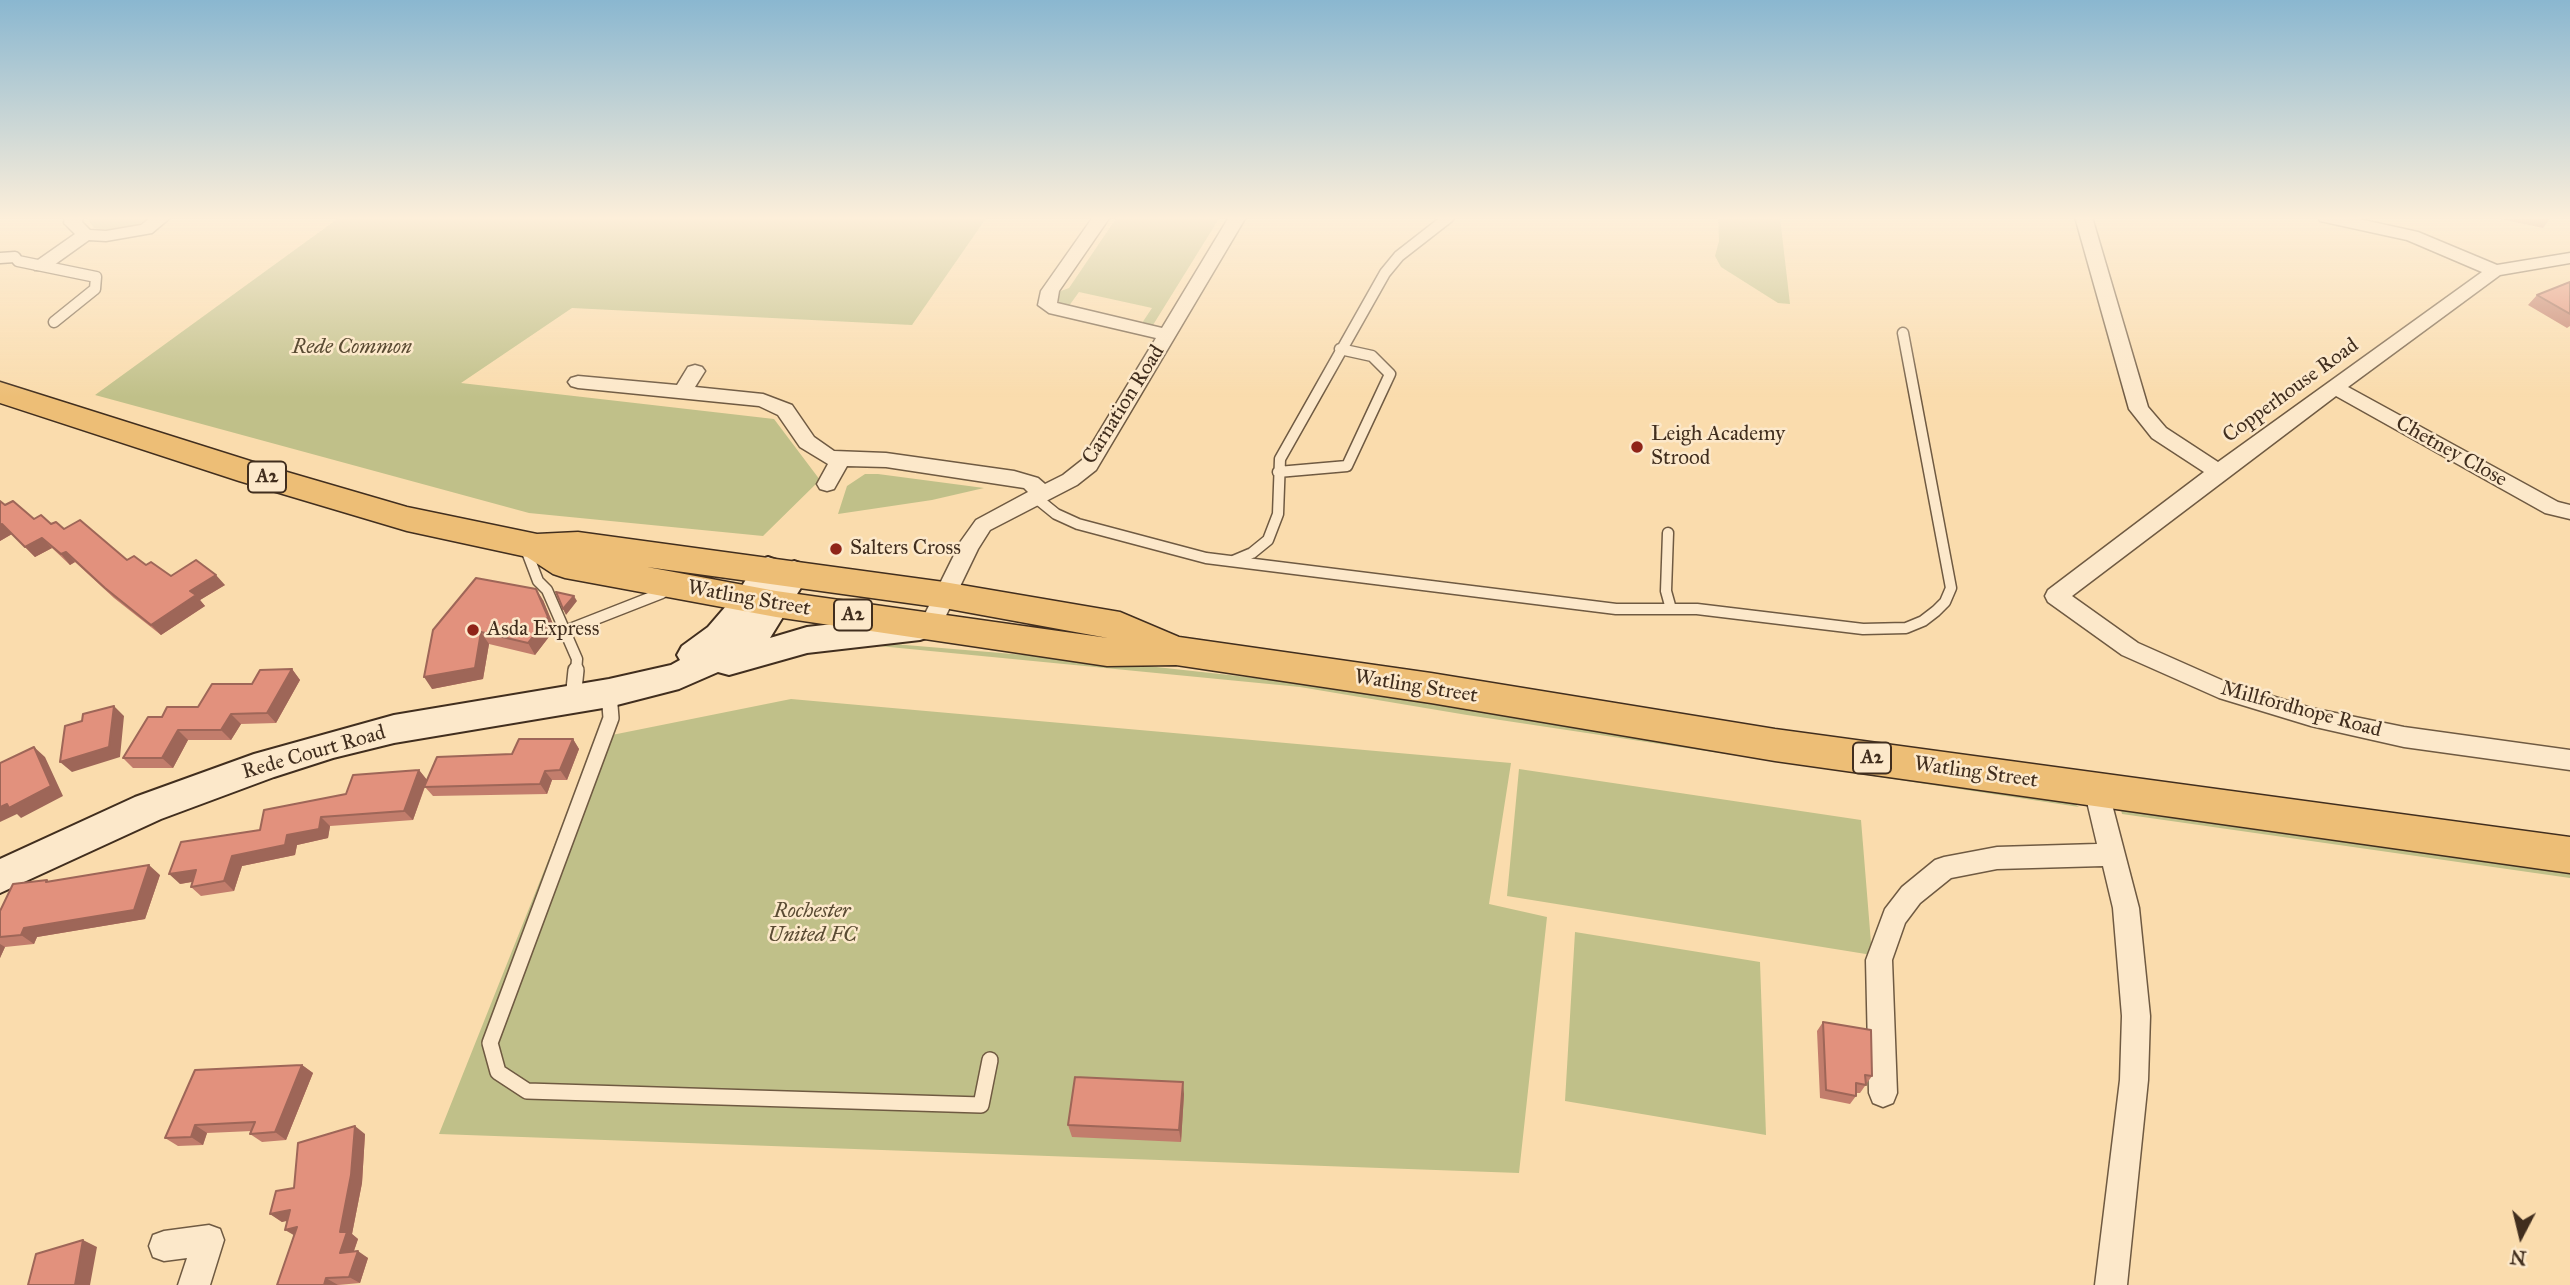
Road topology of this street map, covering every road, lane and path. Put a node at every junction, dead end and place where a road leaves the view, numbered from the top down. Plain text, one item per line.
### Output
1 (93, 277) edge
2 (1060, 277) edge
3 (1202, 277) edge
4 (1383, 277) edge
5 (2100, 277) edge
6 (2487, 277) edge
7 (54, 322) dead end
8 (1903, 333) dead end
9 (1168, 335) junction
10 (1340, 349) junction
11 (695, 371) dead end
12 (578, 382) dead end
13 (2334, 387) junction
14 (0, 391) edge
15 (682, 392) junction
16 (840, 460) junction
17 (1278, 472) junction
18 (2218, 472) junction
19 (827, 484) dead end
20 (1039, 495) junction
21 (2570, 512) edge
22 (1668, 533) dead end
23 (531, 546) junction
24 (1231, 561) junction
25 (781, 571) junction
26 (693, 579) junction
27 (2056, 596) joint
28 (763, 602) junction
29 (1671, 609) junction
30 (937, 611) junction
31 (565, 631) junction
32 (678, 671) junction
33 (609, 694) junction
34 (573, 699) junction
35 (2570, 760) edge
36 (2096, 789) junction
37 (2112, 855) junction
38 (2570, 855) edge
39 (0, 877) edge
40 (990, 1060) dead end
41 (1883, 1094) dead end
42 (164, 1246) dead end
43 (194, 1285) edge
44 (2111, 1285) edge

1 - 7 lane
2 - 9 street, Carnation Road
3 - 9 street, Carnation Road
4 - 10 lane
5 - 18 street
6 - 13 street, Copperhouse Road
8 - 29 lane
9 - 20 street, Carnation Road
10 - 17 lane
10 - 17 lane
11 - 15 street
12 - 15 street
13 - 18 street, Copperhouse Road
13 - 21 street, Chetney Close
14 - 23 main road, A2
15 - 16 street
16 - 19 street
16 - 20 street
17 - 24 lane
18 - 27 street, Copperhouse Road
20 - 24 lane
20 - 30 street, Carnation Road
22 - 29 lane
23 - 26 main road, Watling Street / A2
23 - 31 lane
24 - 29 lane
25 - 26 main road, Watling Street / A2
25 - 28 main road, Rede Court Road
25 - 30 main road, Watling Street / A2
26 - 28 main road, Watling Street / A2
26 - 31 lane
26 - 32 main road
27 - 35 street, Millfordhope Road
28 - 30 main road, Watling Street / A2
28 - 32 main road, Rede Court Road
30 - 32 main road
30 - 36 main road, Watling Street / A2
31 - 34 lane
32 - 33 main road, Rede Court Road
33 - 34 main road, Rede Court Road
33 - 40 lane
34 - 39 main road, Rede Court Road
36 - 37 street
36 - 38 main road, Watling Street / A2
37 - 41 street
37 - 44 street
42 - 43 street

